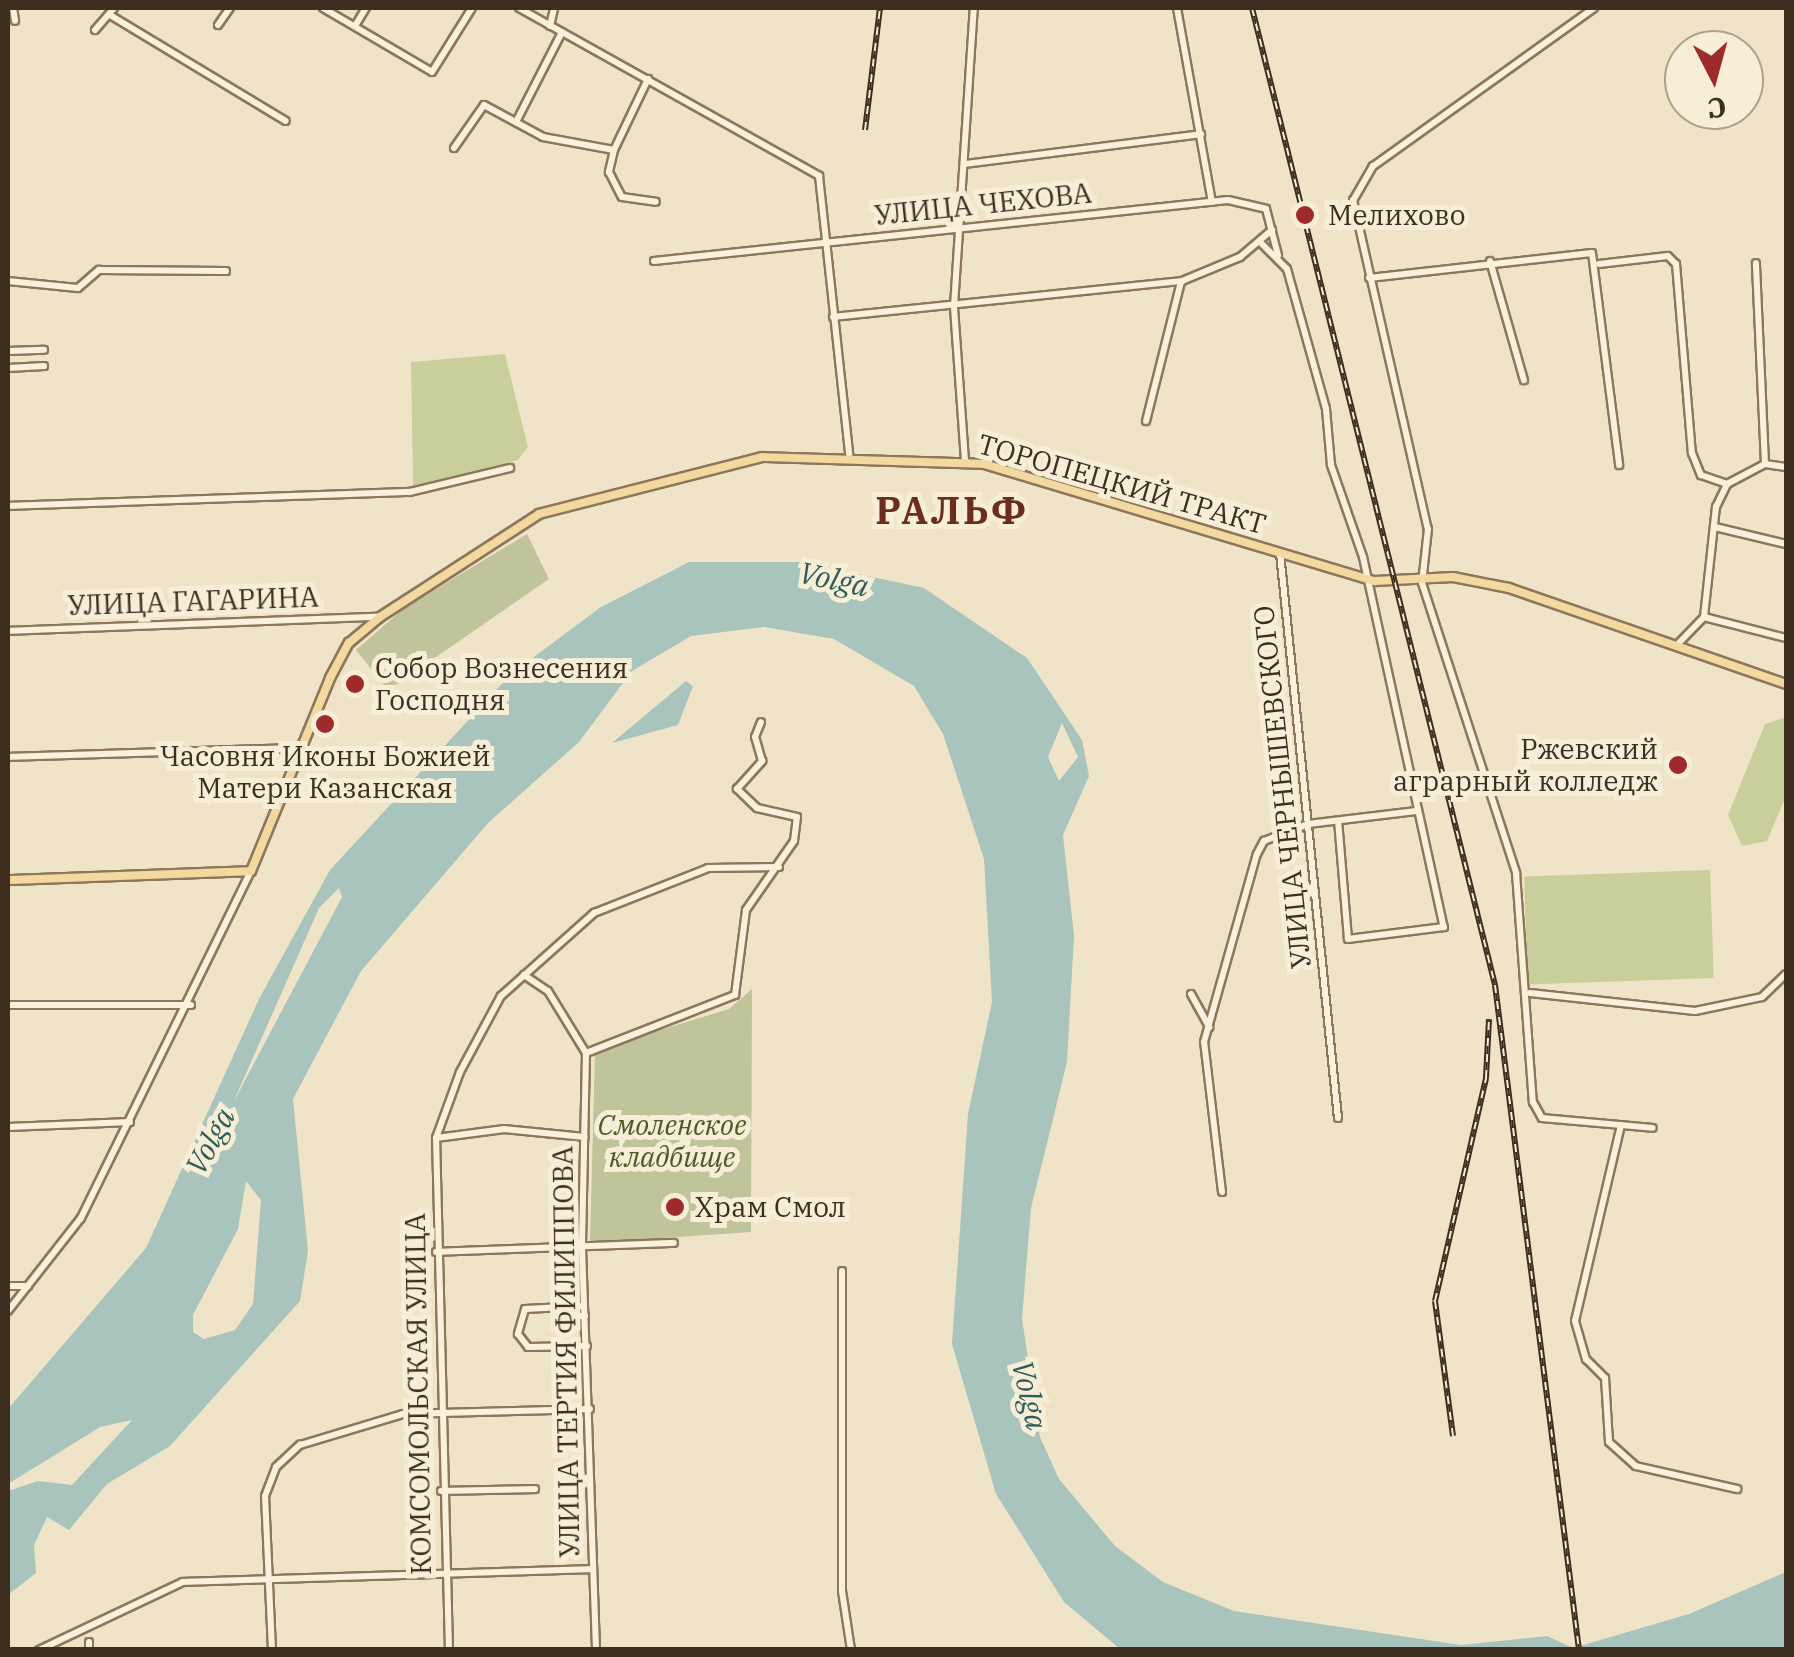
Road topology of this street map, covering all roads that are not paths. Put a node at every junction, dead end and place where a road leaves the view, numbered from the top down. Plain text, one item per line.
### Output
1 (13, 8) edge
2 (230, 8) edge
3 (323, 8) edge
4 (366, 8) edge
5 (472, 8) edge
6 (519, 8) edge
7 (554, 8) edge
8 (974, 8) edge
9 (1177, 8) edge
10 (1594, 8) edge
11 (112, 11) edge
12 (15, 21) dead end
13 (218, 25) dead end
14 (355, 26) junction
15 (550, 26) junction
16 (95, 30) dead end
17 (562, 32) junction
18 (648, 79) junction
19 (286, 122) dead end
20 (516, 122) junction
21 (1201, 134) junction
22 (454, 148) dead end
23 (614, 150) junction
24 (965, 164) junction
25 (656, 202) dead end
26 (1212, 202) junction
27 (1273, 229) junction
28 (962, 230) junction
29 (1260, 242) junction
30 (823, 244) junction
31 (1278, 256) junction
32 (654, 262) dead end
33 (1490, 262) junction
34 (1756, 263) dead end
35 (1598, 264) junction
36 (226, 271) dead end
37 (1369, 278) junction
38 (8, 280) edge
39 (1182, 281) junction
40 (954, 306) junction
41 (833, 318) junction
42 (44, 350) dead end
43 (8, 351) edge
44 (44, 366) dead end
45 (8, 368) edge
46 (1524, 380) dead end
47 (1146, 421) dead end
48 (849, 454) junction
49 (964, 460) junction
50 (1765, 464) junction
51 (1619, 465) dead end
52 (1786, 467) edge
53 (510, 468) dead end
54 (1727, 484) junction
55 (8, 506) edge
56 (1715, 527) junction
57 (1786, 544) edge
58 (1280, 552) junction
59 (1422, 578) junction
60 (1368, 579) junction
61 (380, 617) junction
62 (1704, 617) junction
63 (8, 631) edge
64 (1786, 638) edge
65 (1676, 646) junction
66 (1786, 684) edge
67 (762, 722) dead end
68 (300, 748) junction
69 (8, 757) edge
70 (1416, 812) junction
71 (1338, 821) junction
72 (1308, 824) junction
73 (779, 867) junction
74 (251, 870) junction
75 (8, 880) edge
76 (1786, 974) edge
77 (524, 975) junction
78 (1530, 993) junction
79 (1191, 994) dead end
80 (191, 1004) junction
81 (8, 1005) edge
82 (1210, 1027) junction
83 (586, 1054) junction
84 (1338, 1118) dead end
85 (131, 1122) junction
86 (1620, 1126) junction
87 (8, 1128) edge
88 (1653, 1128) dead end
89 (585, 1137) junction
90 (436, 1138) junction
91 (1222, 1192) dead end
92 (674, 1242) dead end
93 (582, 1248) junction
94 (436, 1252) junction
95 (842, 1270) dead end
96 (8, 1286) edge
97 (29, 1286) junction
98 (584, 1306) junction
99 (8, 1311) edge
100 (585, 1316) junction
101 (562, 1317) dead end
102 (587, 1346) junction
103 (590, 1409) junction
104 (439, 1414) junction
105 (1737, 1488) dead end
106 (535, 1489) dead end
107 (441, 1491) junction
108 (592, 1570) junction
109 (445, 1574) junction
110 (269, 1580) junction
111 (39, 1650) edge
112 (272, 1650) edge
113 (449, 1650) edge
114 (596, 1650) edge
115 (851, 1650) edge

1 - 12 street
2 - 13 street
3 - 14 street
4 - 14 street
5 - 14 street
6 - 15 street
7 - 15 street
8 - 24 street
9 - 21 street
10 - 37 street
11 - 16 street
11 - 19 street
15 - 17 street
17 - 18 street
17 - 20 street
18 - 23 street
18 - 30 street
20 - 22 street
20 - 23 street
21 - 24 street
21 - 26 street
23 - 25 street
24 - 28 street
26 - 27 street, УЛИЦА ЧЕХОВА
26 - 28 street, УЛИЦА ЧЕХОВА
27 - 29 street
27 - 31 street
28 - 30 street, УЛИЦА ЧЕХОВА
28 - 40 street
29 - 31 street
29 - 39 street
30 - 32 street, УЛИЦА ЧЕХОВА
30 - 41 street
31 - 60 street
33 - 35 street
33 - 37 street
33 - 46 street
34 - 50 street
35 - 51 street
35 - 54 street
36 - 38 street
37 - 59 street
39 - 40 street
39 - 47 street
40 - 41 street
40 - 49 street
41 - 48 street
42 - 43 street
44 - 45 street
48 - 49 main road, ТОРОПЕЦКИЙ ТРАКТ
48 - 61 main road, ТОРОПЕЦКИЙ ТРАКТ
49 - 58 main road, ТОРОПЕЦКИЙ ТРАКТ
50 - 52 street
50 - 54 street
53 - 55 street
54 - 56 street
56 - 57 street
56 - 62 street
58 - 60 main road, ТОРОПЕЦКИЙ ТРАКТ
58 - 72 street, УЛИЦА ЧЕРНЫШЕВСКОГО
59 - 60 main road, ТОРОПЕЦКИЙ ТРАКТ
59 - 65 main road
59 - 78 street
60 - 70 street
61 - 63 street, УЛИЦА ГАГАРИНА
61 - 68 main road, ТОРОПЕЦКИЙ ТРАКТ
62 - 64 street
62 - 65 street
65 - 66 main road
67 - 73 street
68 - 69 street
68 - 74 main road, ТОРОПЕЦКИЙ ТРАКТ
70 - 71 street
70 - 71 street
71 - 72 street
72 - 82 street
72 - 84 street, УЛИЦА ЧЕРНЫШЕВСКОГО
73 - 77 street, КОМСОМОЛЬСКАЯ УЛИЦА
73 - 83 street
74 - 75 main road
74 - 80 street
76 - 78 street
77 - 83 street
77 - 90 street, КОМСОМОЛЬСКАЯ УЛИЦА
78 - 86 street
79 - 82 street
80 - 81 street
80 - 85 street
82 - 91 street
83 - 89 street, УЛИЦА ТЕРТИЯ ФИЛИППОВА
85 - 87 street
85 - 97 street
86 - 88 street
86 - 105 street
89 - 90 street
89 - 93 street, УЛИЦА ТЕРТИЯ ФИЛИППОВА
90 - 94 street, КОМСОМОЛЬСКАЯ УЛИЦА
92 - 93 street
93 - 94 street
93 - 98 street, УЛИЦА ТЕРТИЯ ФИЛИППОВА
94 - 104 street, КОМСОМОЛЬСКАЯ УЛИЦА
95 - 115 street
96 - 97 street
97 - 99 street
98 - 100 street, УЛИЦА ТЕРТИЯ ФИЛИППОВА
98 - 102 street
100 - 101 street
100 - 102 street, УЛИЦА ТЕРТИЯ ФИЛИППОВА
102 - 103 street, УЛИЦА ТЕРТИЯ ФИЛИППОВА
103 - 104 street
103 - 108 street, УЛИЦА ТЕРТИЯ ФИЛИППОВА
104 - 107 street, КОМСОМОЛЬСКАЯ УЛИЦА
104 - 110 street
106 - 107 street
107 - 109 street, КОМСОМОЛЬСКАЯ УЛИЦА
108 - 109 street
108 - 114 street, УЛИЦА ТЕРТИЯ ФИЛИППОВА
109 - 110 street
109 - 113 street, КОМСОМОЛЬСКАЯ УЛИЦА
110 - 111 street
110 - 112 street

